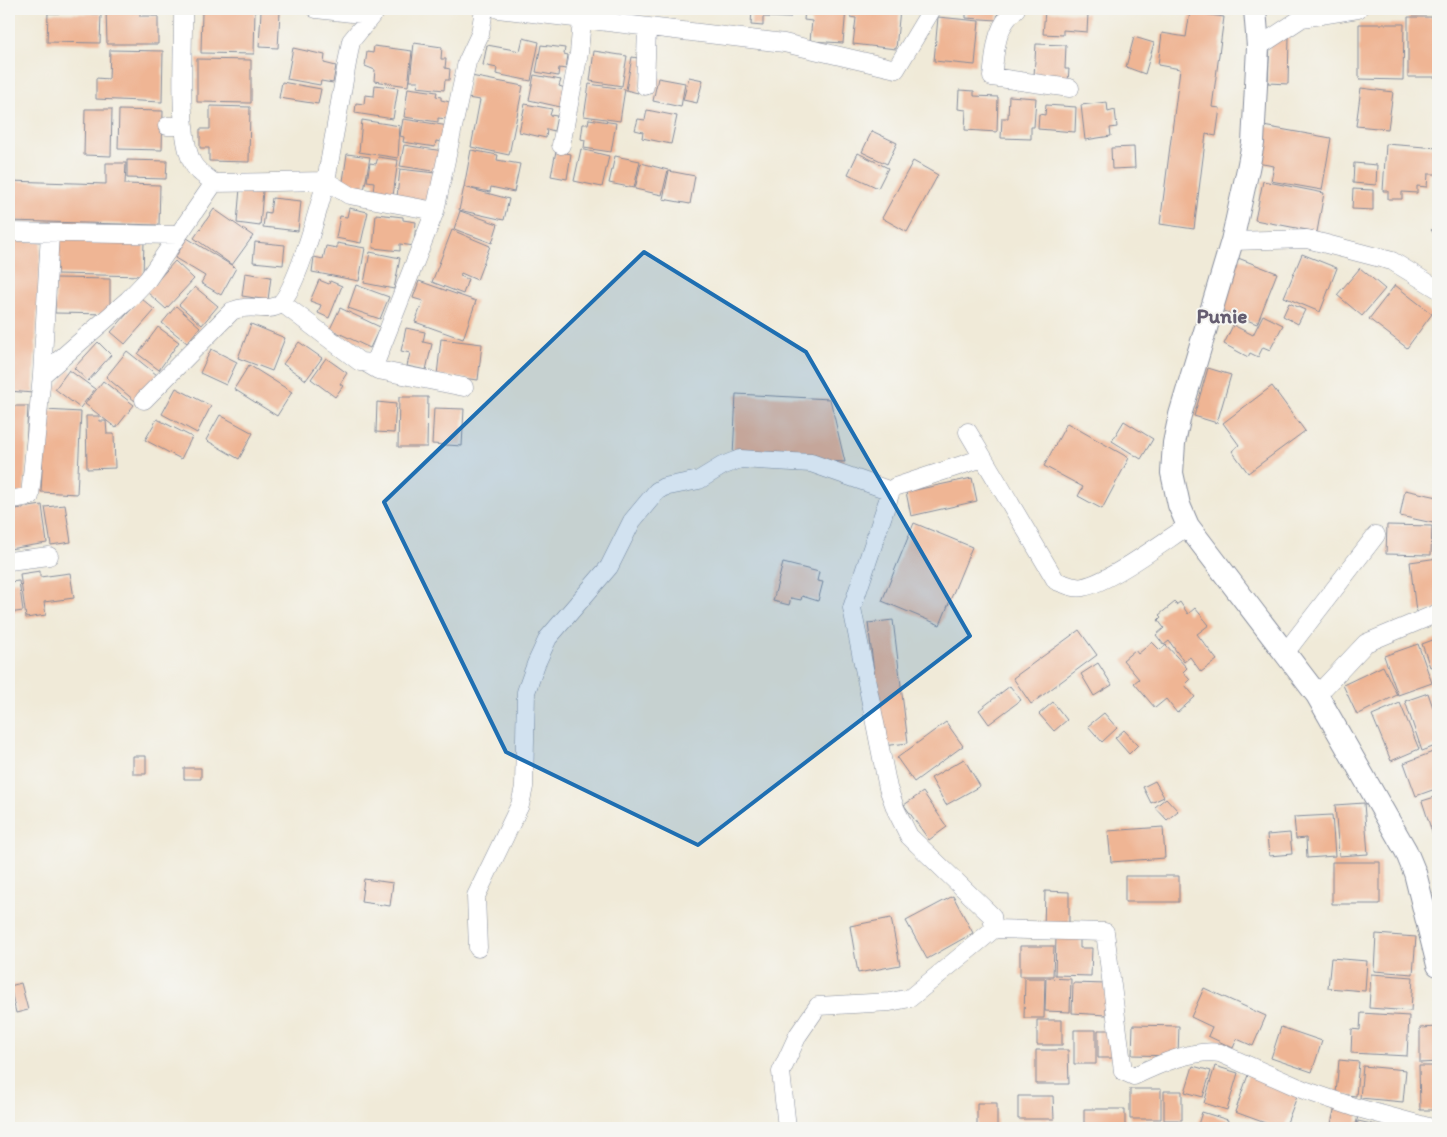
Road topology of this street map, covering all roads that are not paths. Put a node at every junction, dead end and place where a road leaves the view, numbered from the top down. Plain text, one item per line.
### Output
1 (183, 9) edge
2 (316, 9) edge
3 (932, 9) edge
4 (1016, 9) edge
5 (1255, 9) edge
6 (1358, 9) edge
7 (489, 10) edge
8 (520, 10) edge
9 (373, 12) edge
10 (582, 22) junction
11 (647, 30) junction
12 (1258, 47) junction
13 (645, 86) dead end
14 (1070, 88) dead end
15 (561, 145) dead end
16 (326, 181) junction
17 (214, 183) junction
18 (435, 211) junction
19 (9, 232) edge
20 (50, 233) junction
21 (178, 235) junction
22 (1232, 240) junction
23 (1438, 289) edge
24 (282, 303) junction
25 (366, 364) junction
26 (42, 375) junction
27 (464, 387) dead end
28 (144, 400) dead end
29 (968, 432) dead end
30 (983, 458) junction
31 (891, 491) junction
32 (9, 500) edge
33 (1188, 526) junction
34 (1376, 536) dead end
35 (49, 556) dead end
36 (9, 561) edge
37 (1438, 612) edge
38 (1285, 653) junction
39 (1317, 694) junction
40 (994, 928) junction
41 (478, 948) dead end
42 (1438, 966) edge
43 (787, 1128) edge
44 (1432, 1128) edge

1 - 17 street
2 - 9 street
3 - 11 street
4 - 14 street
5 - 12 street
6 - 12 street
7 - 8 street
7 - 18 street
8 - 10 street
9 - 16 street
10 - 11 street
10 - 15 street
11 - 13 street
12 - 22 street
16 - 17 street
16 - 18 street
16 - 24 street
17 - 21 street
18 - 25 street
19 - 20 street
20 - 21 street
20 - 26 street
21 - 26 street
22 - 23 street
22 - 33 street
24 - 25 street
24 - 28 street
25 - 27 street
26 - 32 street
29 - 30 street
30 - 31 street
30 - 33 street
31 - 40 street
31 - 41 street
33 - 38 street
34 - 38 street
35 - 36 street
37 - 39 street
38 - 39 street
39 - 42 street
40 - 43 street
40 - 44 street

